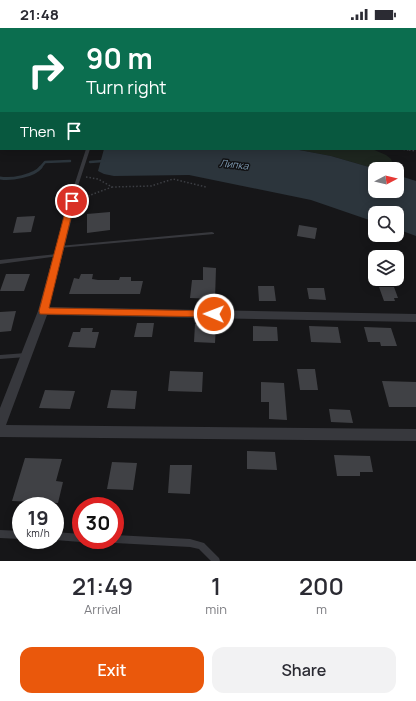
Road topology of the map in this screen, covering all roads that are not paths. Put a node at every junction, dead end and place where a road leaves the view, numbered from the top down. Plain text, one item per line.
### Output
1 (88, 150) edge
2 (77, 181) joint
3 (212, 233) dead end
4 (58, 251) junction
5 (0, 262) edge
6 (43, 311) junction
7 (416, 318) edge
8 (27, 355) junction
9 (0, 357) edge
10 (0, 424) edge
11 (0, 431) edge
12 (416, 435) edge
13 (0, 534) edge
14 (12, 535) edge
15 (124, 539) edge
16 (216, 561) edge

1 - 2 lane
2 - 4 street
3 - 4 lane
4 - 5 lane
4 - 6 street
6 - 7 street
6 - 8 street
8 - 9 lane
8 - 10 street
11 - 12 street
13 - 14 lane
15 - 16 lane

